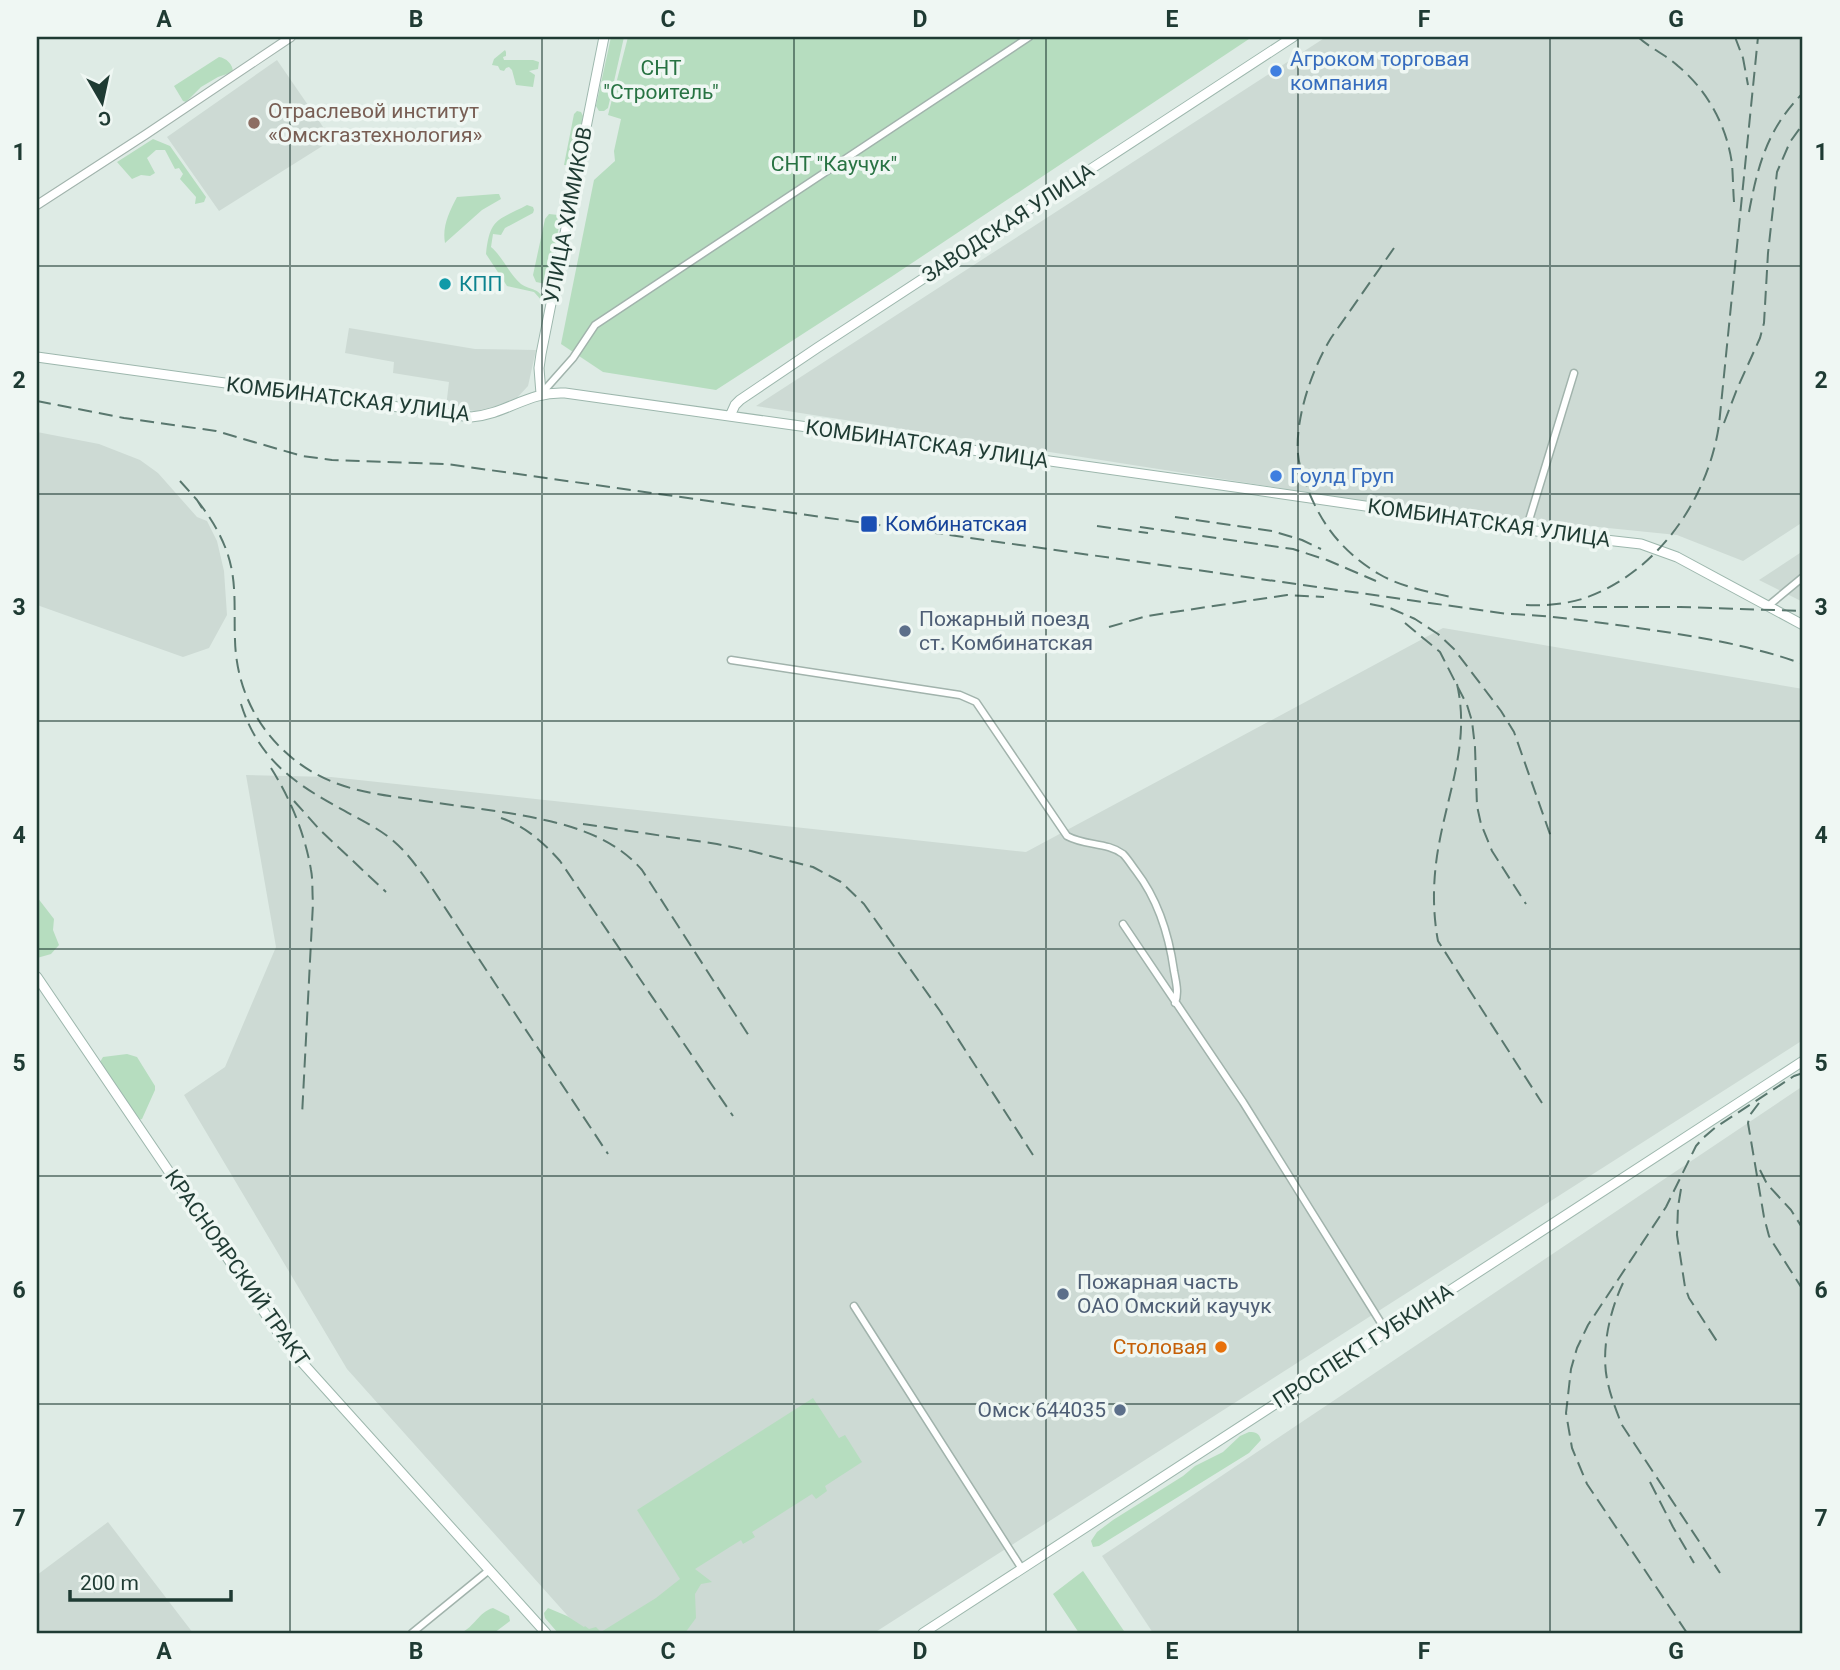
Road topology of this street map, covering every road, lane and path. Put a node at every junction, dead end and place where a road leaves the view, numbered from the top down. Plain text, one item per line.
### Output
1 (291, 37) edge
2 (604, 37) edge
3 (1028, 37) edge
4 (1293, 37) edge
5 (37, 205) edge
6 (37, 357) edge
7 (1574, 373) dead end
8 (541, 394) junction
9 (730, 416) junction
10 (1526, 530) junction
11 (1803, 577) edge
12 (1768, 606) junction
13 (1803, 625) edge
14 (732, 660) dead end
15 (1123, 924) dead end
16 (37, 977) edge
17 (1175, 1003) junction
18 (1803, 1061) edge
19 (854, 1306) dead end
20 (1386, 1331) junction
21 (1022, 1569) junction
22 (488, 1571) junction
23 (412, 1633) edge
24 (546, 1633) edge
25 (923, 1633) edge

1 - 5 street
2 - 8 main road, УЛИЦА ХИМИКОВ
3 - 8 street
4 - 9 main road, ЗАВОДСКАЯ УЛИЦА
6 - 8 main road, КОМБИНАТСКАЯ УЛИЦА
7 - 10 street
8 - 9 main road, КОМБИНАТСКАЯ УЛИЦА
9 - 10 main road, КОМБИНАТСКАЯ УЛИЦА
10 - 12 main road, КОМБИНАТСКАЯ УЛИЦА
11 - 12 street
12 - 13 main road, КОМБИНАТСКАЯ УЛИЦА
14 - 17 street
15 - 17 street
16 - 22 main road, КРАСНОЯРСКИЙ ТРАКТ
17 - 20 street
18 - 20 main road, ПРОСПЕКТ ГУБКИНА
19 - 21 street
20 - 21 main road, ПРОСПЕКТ ГУБКИНА
21 - 25 main road, ПРОСПЕКТ ГУБКИНА
22 - 23 street
22 - 24 main road, КРАСНОЯРСКИЙ ТРАКТ

